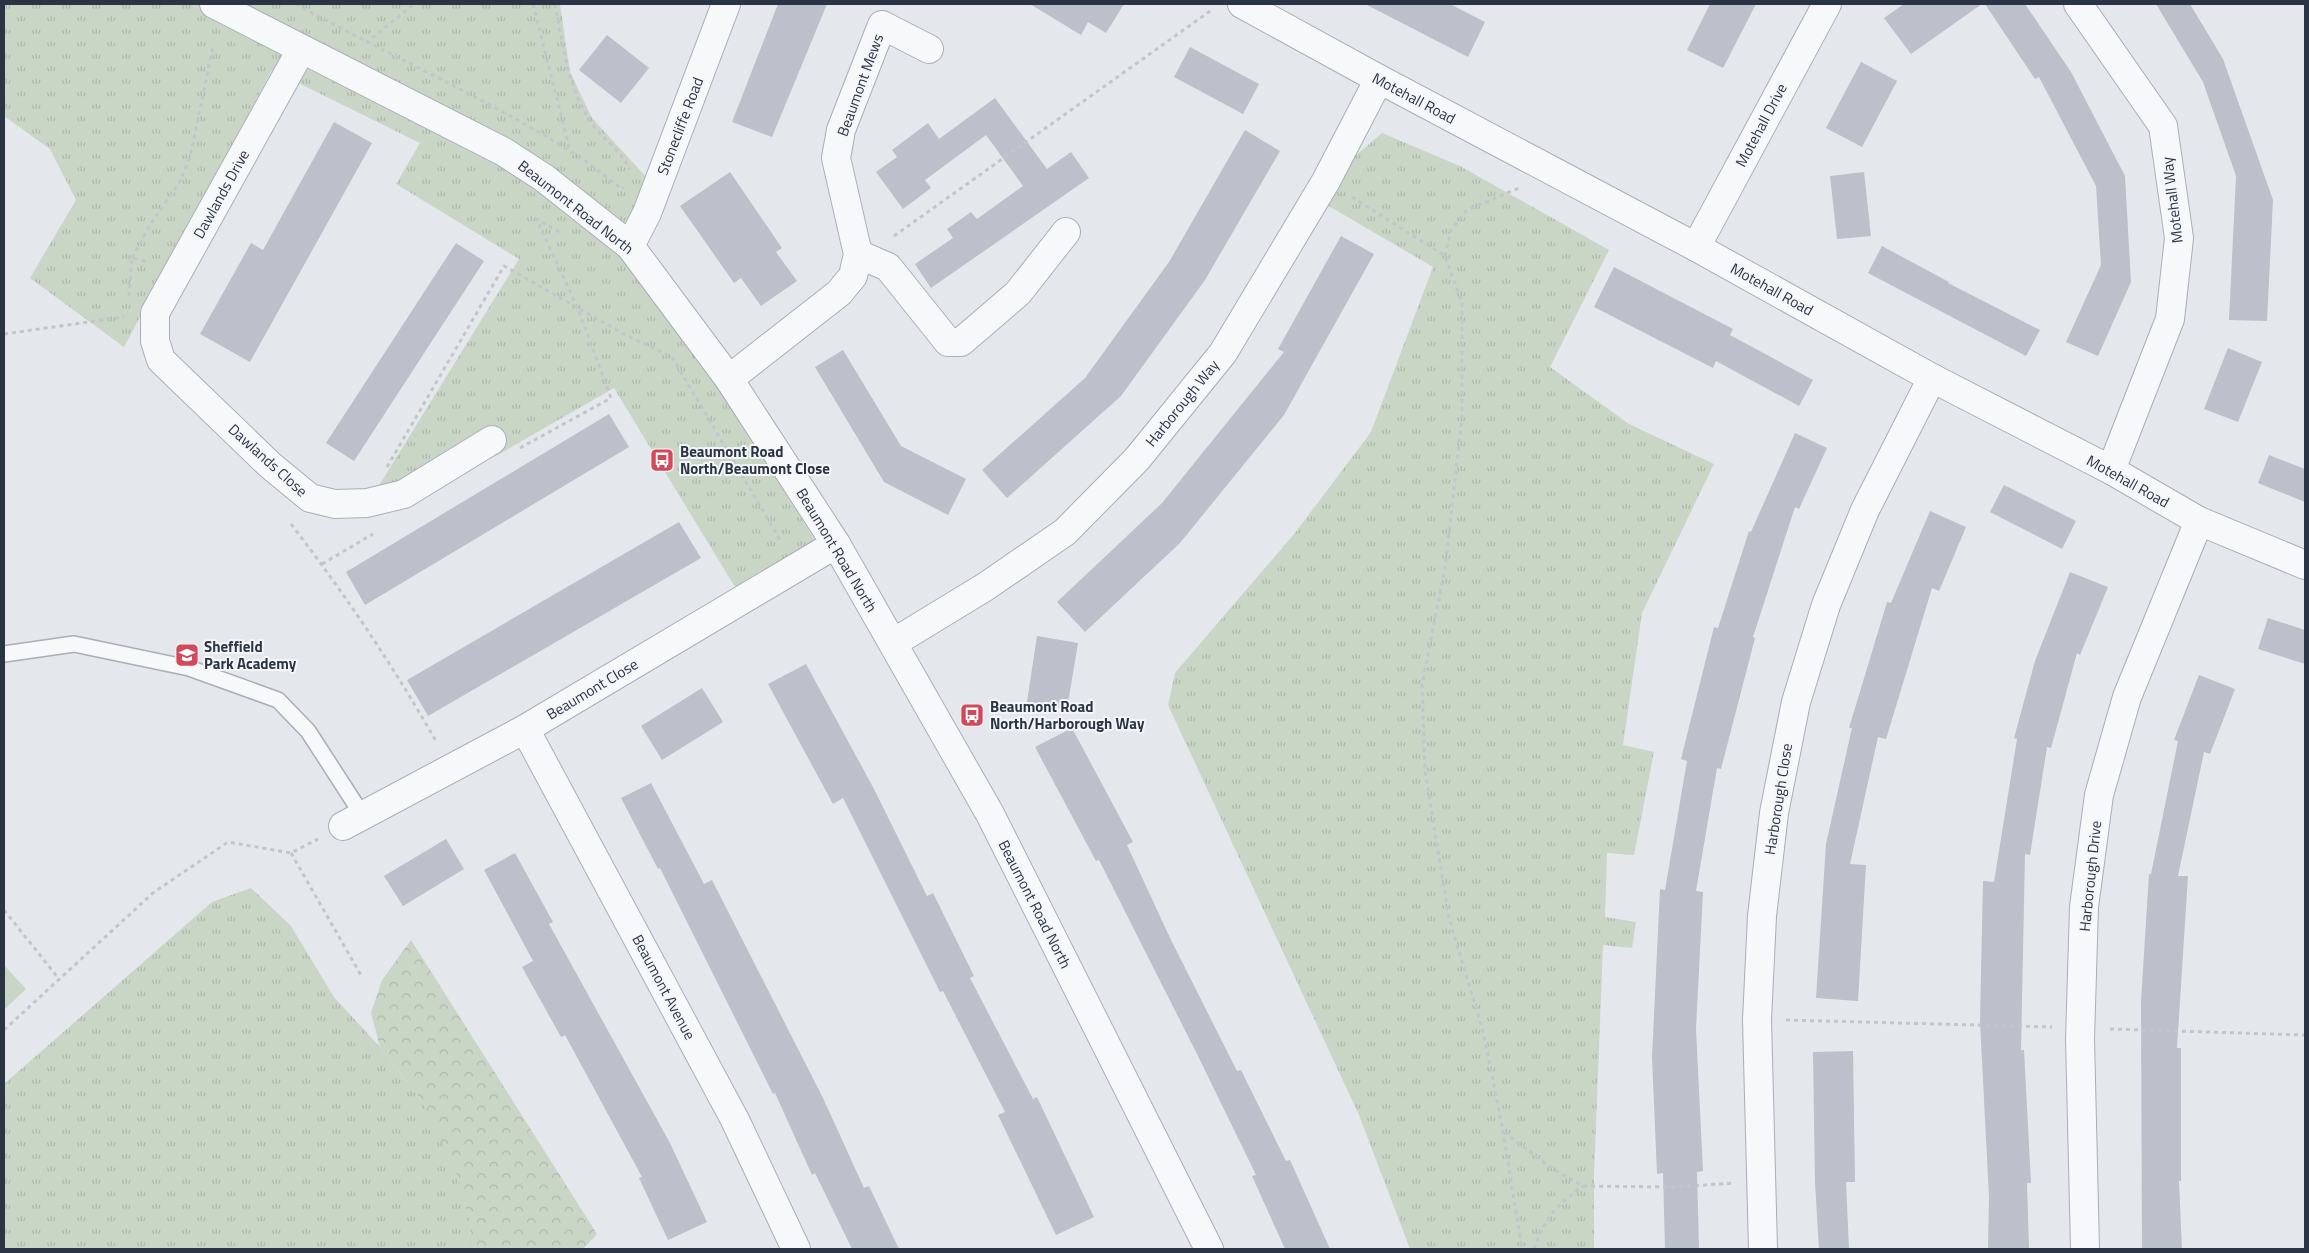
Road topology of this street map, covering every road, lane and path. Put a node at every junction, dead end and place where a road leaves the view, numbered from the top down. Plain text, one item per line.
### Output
1 (214, 4) edge
2 (296, 4) edge
3 (414, 4) edge
4 (533, 4) edge
5 (555, 4) edge
6 (726, 4) edge
7 (1220, 4) edge
8 (1242, 4) edge
9 (1827, 4) edge
10 (2078, 4) edge
11 (366, 43) junction
12 (213, 46) dead end
13 (929, 49) dead end
14 (301, 50) junction
15 (1379, 79) junction
16 (570, 151) junction
17 (1559, 174) junction
18 (628, 175) dead end
19 (1326, 181) junction
20 (625, 182) dead end
21 (1066, 232) dead end
22 (568, 237) dead end
23 (630, 246) junction
24 (1696, 247) junction
25 (858, 254) junction
26 (1445, 256) junction
27 (132, 258) dead end
28 (578, 309) junction
29 (155, 313) junction
30 (4, 334) edge
31 (155, 342) joint
32 (666, 349) dead end
33 (672, 357) junction
34 (1932, 378) junction
35 (729, 379) junction
36 (492, 440) joint
37 (2111, 470) junction
38 (367, 503) junction
39 (288, 519) dead end
40 (2199, 521) junction
41 (836, 544) junction
42 (787, 550) dead end
43 (2305, 565) edge
44 (893, 643) junction
45 (4, 654) edge
46 (525, 729) junction
47 (451, 768) junction
48 (353, 820) junction
49 (292, 853) junction
50 (4, 910) edge
51 (362, 977) dead end
52 (59, 979) junction
53 (1757, 1020) junction
54 (2080, 1028) junction
55 (4, 1030) edge
56 (2305, 1035) edge
57 (1503, 1131) junction
58 (1761, 1181) junction
59 (1583, 1186) junction
60 (796, 1249) edge
61 (1209, 1249) edge
62 (1522, 1249) edge
63 (1534, 1249) edge
64 (1763, 1249) edge
65 (2085, 1249) edge

1 - 14 street, Beaumont Road North
2 - 11 path
3 - 11 path
4 - 16 path
5 - 18 path
6 - 23 street, Stonecliffe Road
7 - 25 path
8 - 15 street, Motehall Road
9 - 24 street, Motehall Drive
10 - 37 street, Motehall Way
11 - 16 path
12 - 27 path
13 - 25 street, Beaumont Mews
14 - 23 street, Beaumont Road North
14 - 29 street, Dawlands Drive
15 - 17 street, Motehall Road
15 - 19 street, Harborough Way
16 - 20 path
17 - 24 street, Motehall Road
17 - 26 path
19 - 26 path
19 - 44 street, Harborough Way
21 - 25 street
22 - 28 path
23 - 35 street, Beaumont Road North
24 - 34 street, Motehall Road
25 - 35 street, Beaumont Mews
26 - 57 path
28 - 33 path
28 - 36 path
28 - 38 path
29 - 30 path
29 - 31 street, Dawlands Drive
31 - 38 street, Dawlands Close
32 - 33 path
33 - 42 path
34 - 37 street, Motehall Road
34 - 53 street, Harborough Close
35 - 41 street, Beaumont Road North
36 - 38 street, Dawlands Close
37 - 40 street, Motehall Road
39 - 47 path
40 - 43 street, Motehall Road
40 - 54 street, Harborough Drive
41 - 44 street, Beaumont Road North
41 - 46 street, Beaumont Close
44 - 61 street, Beaumont Road North
45 - 48 lane
46 - 47 street, Beaumont Close
46 - 60 street, Beaumont Avenue
47 - 48 street, Beaumont Close
48 - 49 path
49 - 51 path
49 - 52 path
50 - 52 path
52 - 55 path
53 - 54 path
53 - 58 street, Harborough Close
54 - 56 path
54 - 65 street, Harborough Drive
57 - 59 path
57 - 62 path
58 - 59 path
58 - 64 street, Harborough Close
59 - 63 path

